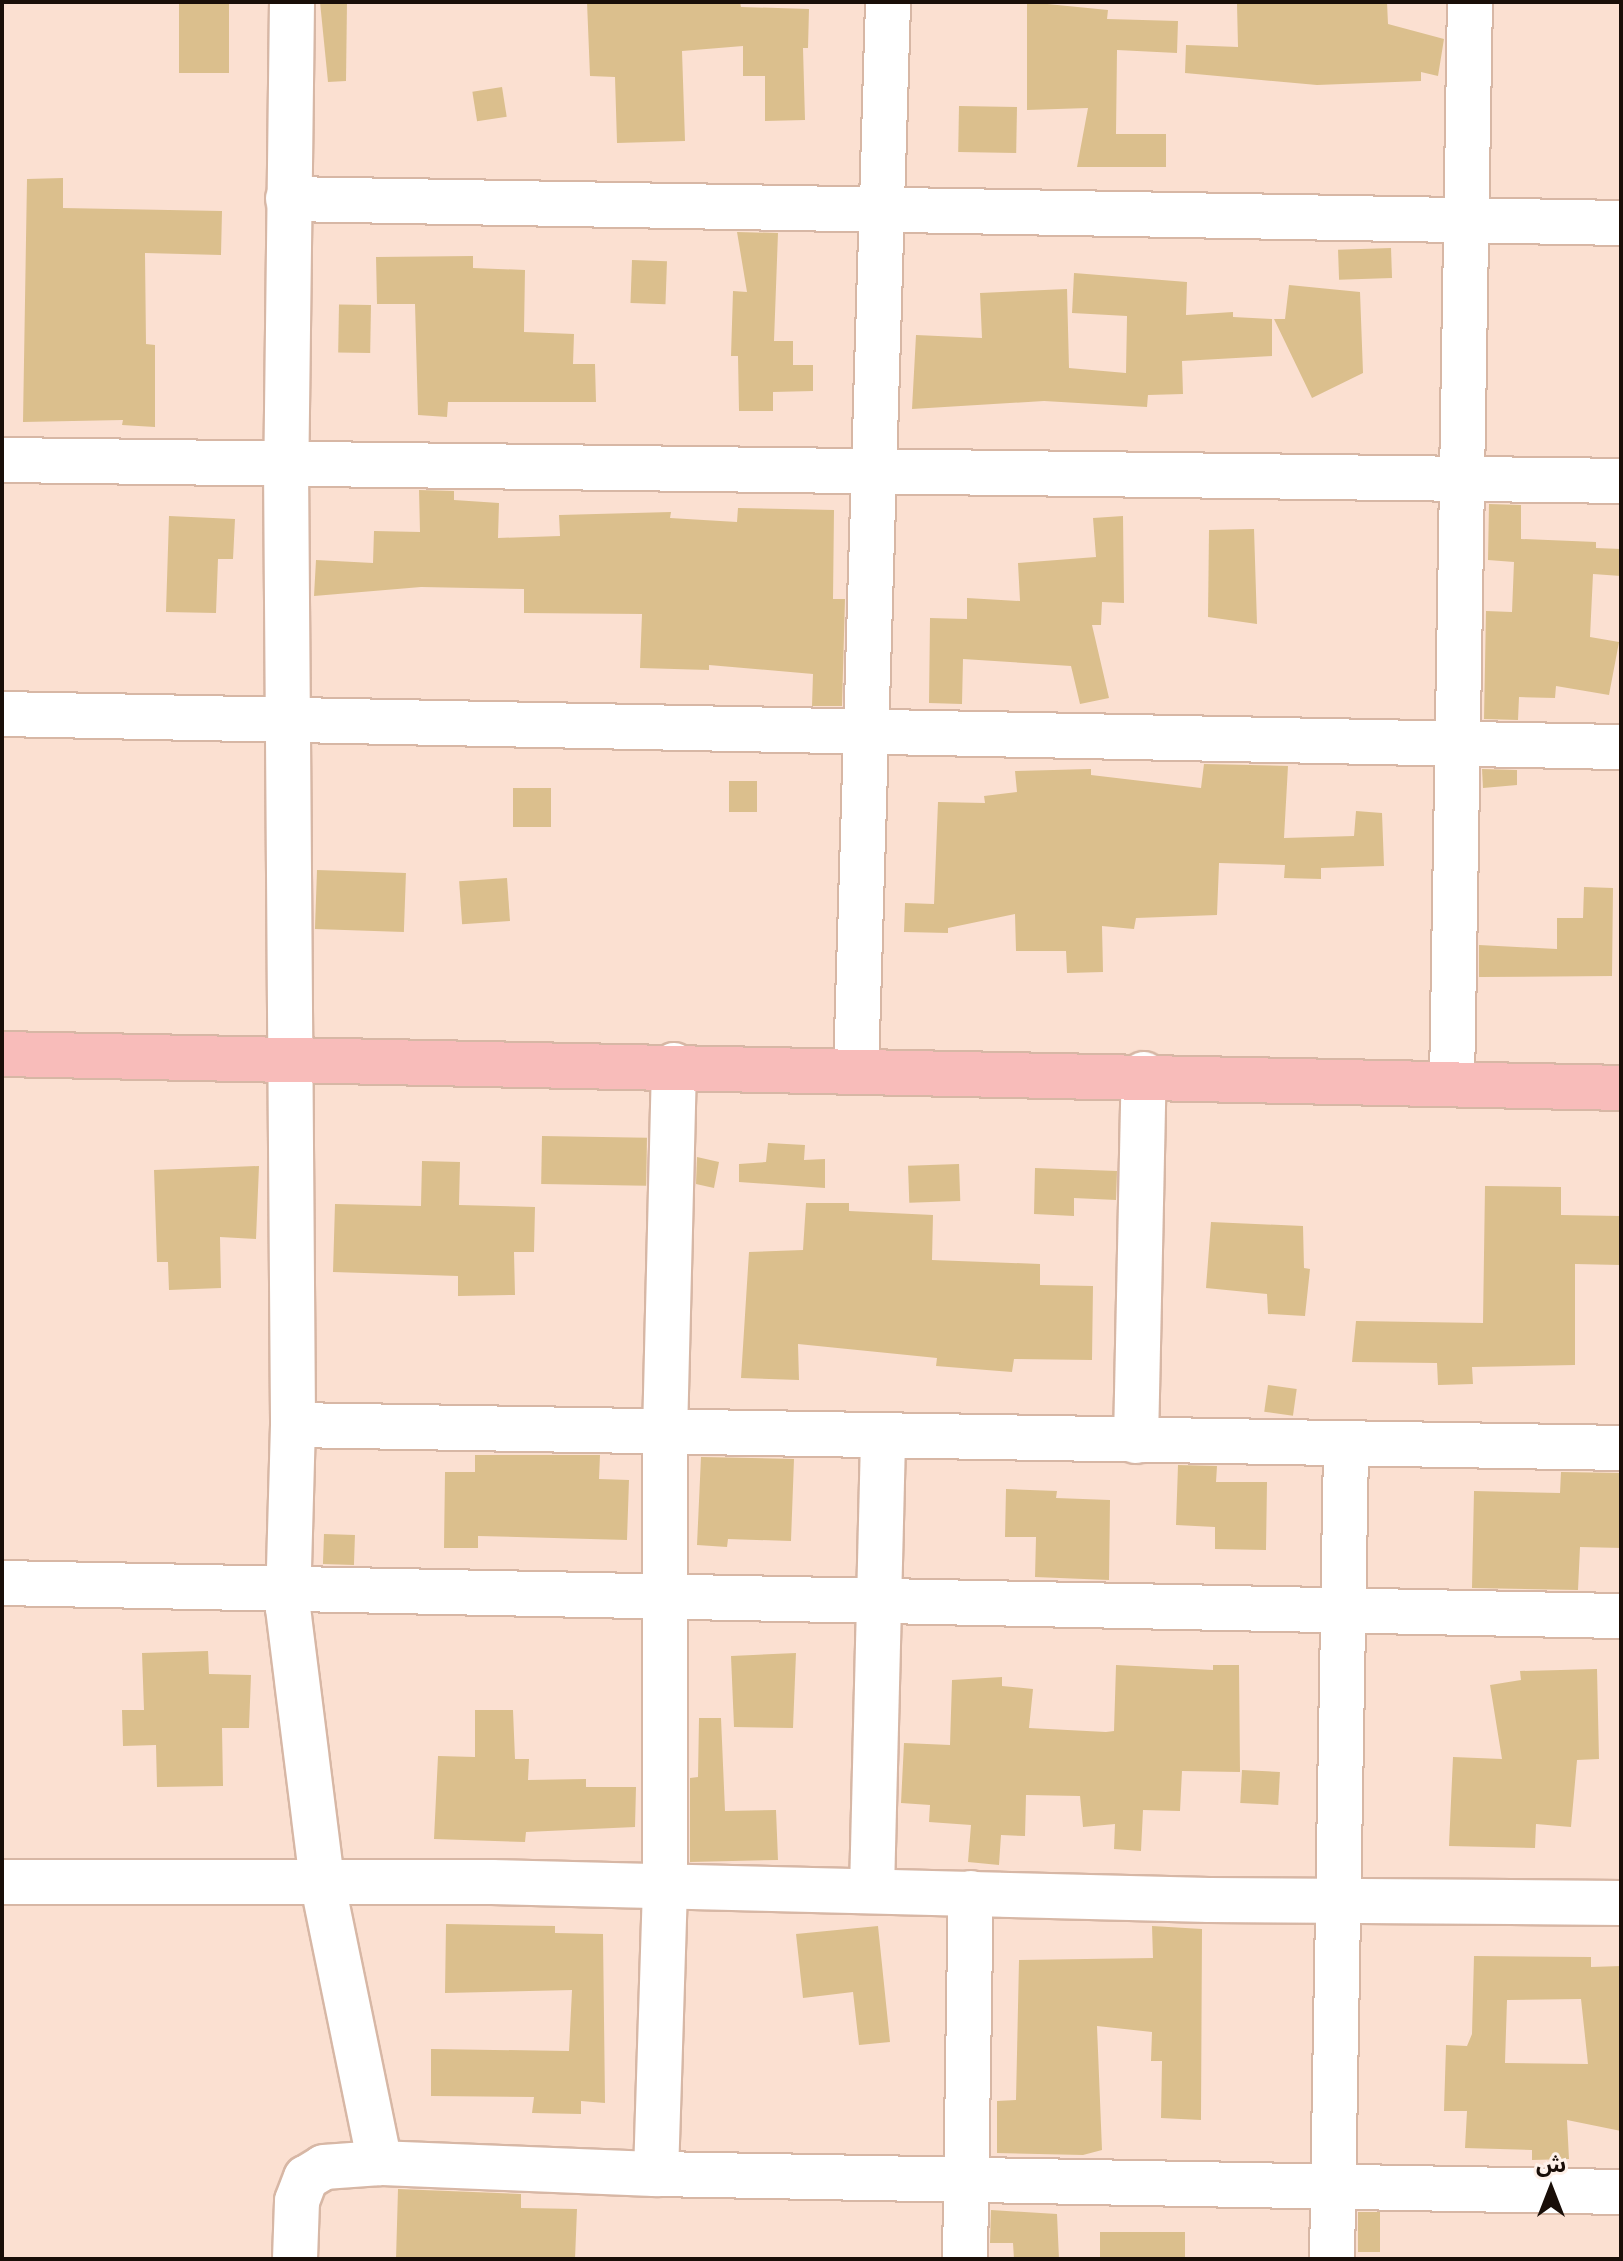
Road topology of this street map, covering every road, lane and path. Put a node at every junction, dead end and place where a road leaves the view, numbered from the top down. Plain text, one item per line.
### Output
1 (292, 2) edge
2 (888, 2) edge
3 (1470, 2) edge
4 (288, 199) junction
5 (883, 212) junction
6 (1465, 221) junction
7 (1621, 223) edge
8 (2, 460) edge
9 (286, 464) junction
10 (873, 474) junction
11 (1461, 479) junction
12 (1621, 481) edge
13 (2, 714) edge
14 (288, 718) junction
15 (865, 730) junction
16 (1457, 745) junction
17 (1621, 747) edge
18 (2, 1054) edge
19 (287, 1060) junction
20 (674, 1065) junction
21 (856, 1069) junction
22 (1144, 1074) junction
23 (1452, 1083) junction
24 (1621, 1088) edge
25 (293, 1425) junction
26 (665, 1434) junction
27 (883, 1437) junction
28 (1136, 1441) junction
29 (1346, 1446) junction
30 (1621, 1448) edge
31 (2, 1583) edge
32 (287, 1589) junction
33 (665, 1596) junction
34 (882, 1602) junction
35 (1343, 1611) junction
36 (1621, 1616) edge
37 (322, 1881) junction
38 (2, 1882) edge
39 (665, 1885) junction
40 (872, 1890) junction
41 (971, 1893) junction
42 (1337, 1899) junction
43 (1621, 1903) edge
44 (380, 2163) junction
45 (656, 2174) junction
46 (968, 2180) junction
47 (1334, 2189) junction
48 (1621, 2192) edge
49 (295, 2259) edge
50 (965, 2259) edge
51 (1332, 2259) edge

1 - 4 street
2 - 5 street
3 - 6 street
4 - 5 street
4 - 9 street
5 - 6 street
5 - 10 street
6 - 7 street
6 - 11 street
8 - 9 street
9 - 10 street
9 - 14 street
10 - 11 street
10 - 15 street
11 - 12 street
11 - 16 street
13 - 14 street
14 - 15 street
14 - 19 street
15 - 16 street
15 - 21 street
16 - 17 street
16 - 23 street
18 - 19 main road
19 - 20 main road
19 - 25 street
20 - 21 main road
20 - 26 street
21 - 22 main road
22 - 23 main road
22 - 28 street
23 - 24 main road
25 - 26 street
25 - 32 street
26 - 27 street
26 - 33 street
27 - 28 street
27 - 34 street
28 - 29 street
29 - 30 street
29 - 35 street
31 - 32 street
32 - 33 street
32 - 37 street
33 - 34 street
33 - 39 street
34 - 35 street
34 - 40 street
35 - 36 street
35 - 42 street
37 - 38 street
37 - 39 street
37 - 44 street
39 - 40 street
39 - 45 street
40 - 41 street
41 - 42 street
41 - 46 street
42 - 43 street
42 - 47 street
44 - 45 street
44 - 49 street
45 - 46 street
46 - 47 street
46 - 50 street
47 - 48 street
47 - 51 street

